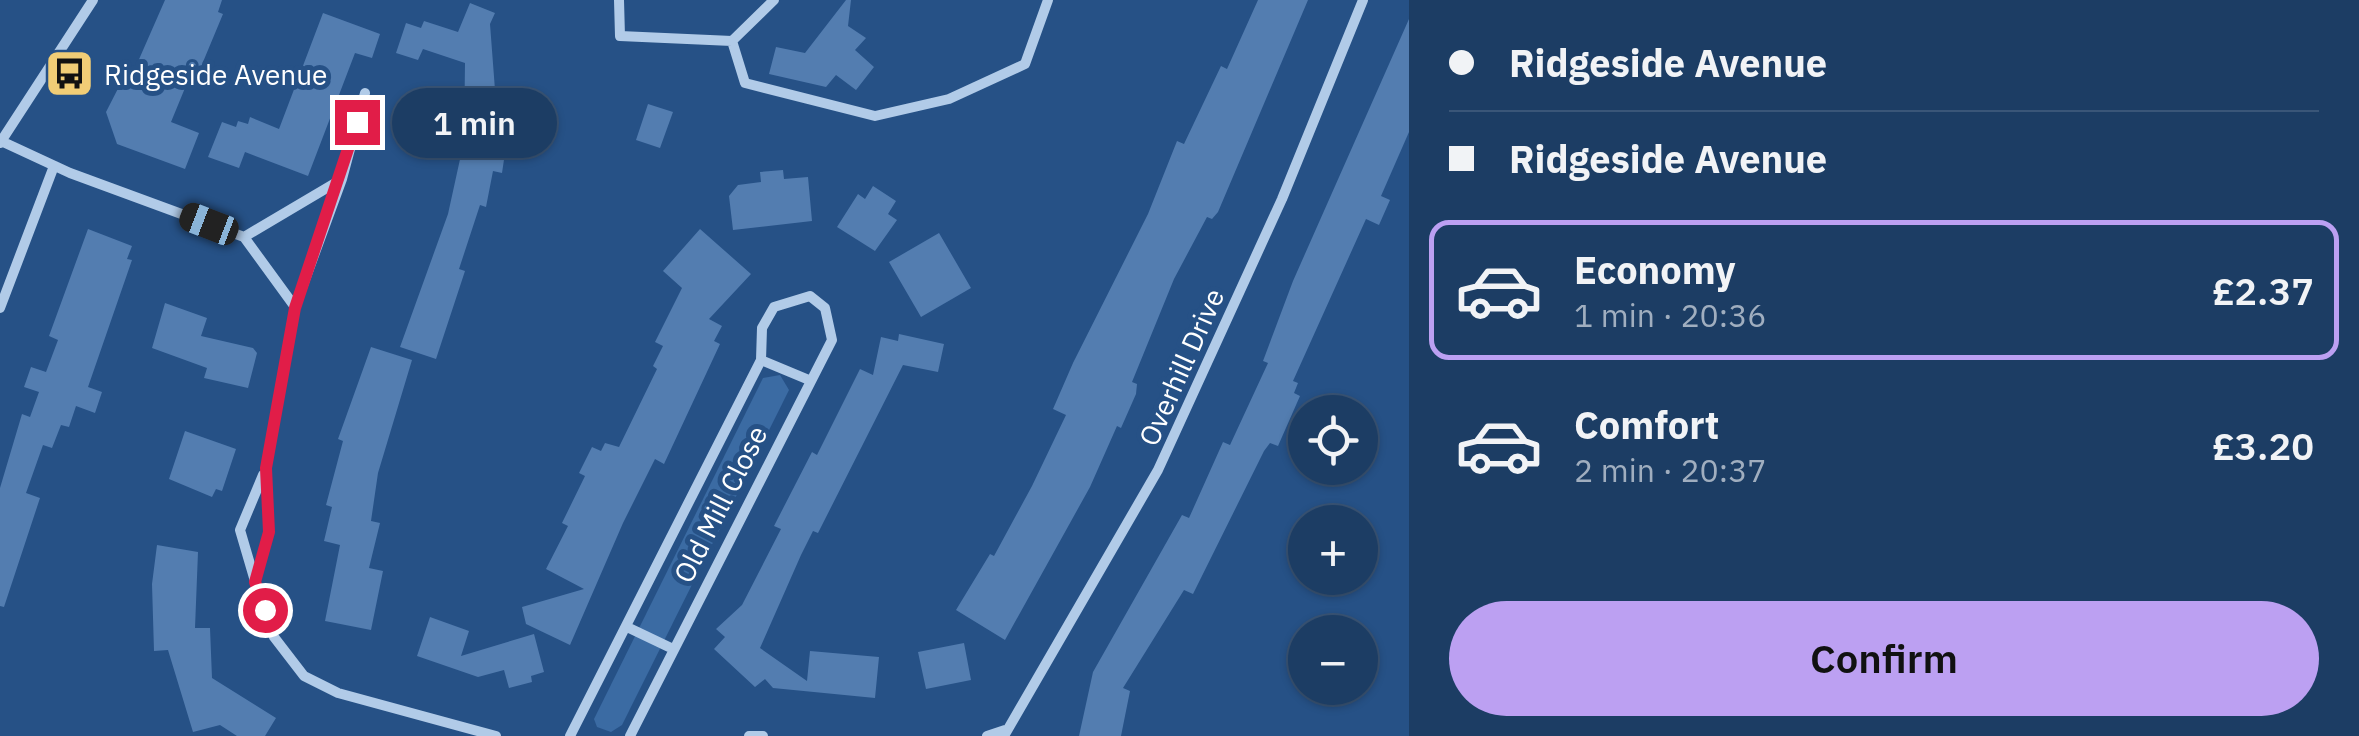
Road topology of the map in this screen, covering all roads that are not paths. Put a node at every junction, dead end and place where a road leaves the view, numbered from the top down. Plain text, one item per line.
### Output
1 (93, 0) edge
2 (619, 0) edge
3 (774, 0) edge
4 (1048, 0) edge
5 (1364, 0) edge
6 (732, 41) junction
7 (365, 94) dead end
8 (1, 142) edge
9 (54, 166) junction
10 (342, 179) junction
11 (244, 238) junction
12 (0, 308) edge
13 (295, 308) junction
14 (761, 360) junction
15 (809, 380) junction
16 (266, 468) junction
17 (255, 582) junction
18 (627, 626) junction
19 (671, 648) junction
20 (1005, 733) edge
21 (496, 736) edge
22 (570, 736) edge
23 (630, 736) edge
24 (749, 736) edge
25 (763, 736) edge
26 (987, 736) edge

1 - 8 street
2 - 6 street
3 - 6 street
4 - 6 street
5 - 20 street, Overhill Drive
7 - 10 street
8 - 9 street
9 - 11 street
9 - 12 street
10 - 11 street
10 - 13 street
11 - 13 street
13 - 16 street
14 - 15 street
14 - 15 street, Old Mill Close
14 - 18 street, Old Mill Close
15 - 19 street, Old Mill Close
16 - 17 street
16 - 17 street
17 - 21 street
18 - 19 street
18 - 22 street, Old Mill Close
19 - 23 street, Old Mill Close
20 - 26 street
24 - 25 street

